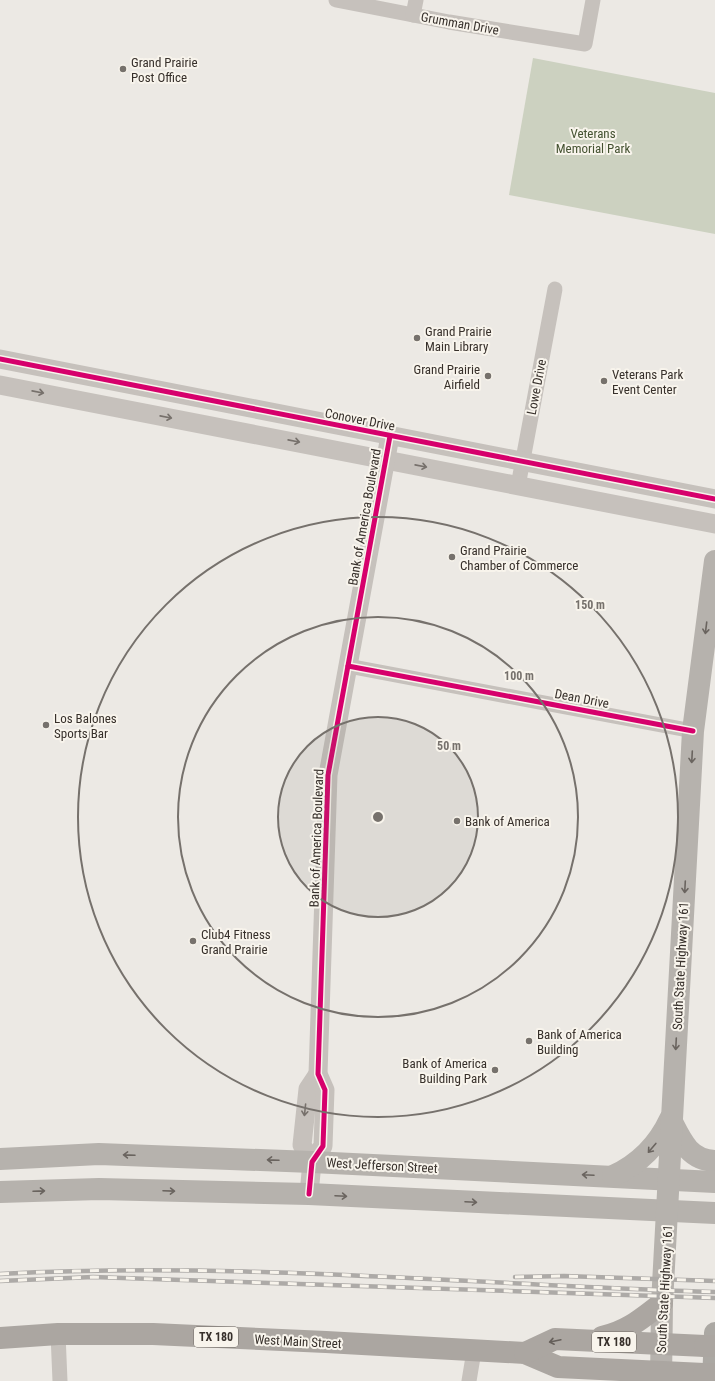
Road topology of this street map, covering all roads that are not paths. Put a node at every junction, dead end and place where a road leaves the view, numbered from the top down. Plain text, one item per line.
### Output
1 (336, 0) edge
2 (416, 0) edge
3 (593, 0) edge
4 (413, 15) junction
5 (555, 289) dead end
6 (0, 360) edge
7 (0, 384) edge
8 (390, 436) junction
9 (386, 459) junction
10 (522, 462) junction
11 (518, 486) junction
12 (715, 499) edge
13 (715, 524) edge
14 (715, 561) edge
15 (348, 666) junction
16 (693, 731) junction
17 (672, 1118) junction
18 (0, 1159) edge
19 (312, 1162) junction
20 (713, 1171) edge
21 (613, 1176) junction
22 (669, 1178) junction
23 (0, 1192) edge
24 (310, 1194) junction
25 (668, 1210) junction
26 (712, 1213) edge
27 (662, 1302) junction
28 (58, 1334) junction
29 (0, 1338) edge
30 (588, 1341) junction
31 (712, 1342) edge
32 (661, 1344) junction
33 (474, 1351) junction
34 (525, 1353) junction
35 (624, 1375) edge
36 (661, 1376) edge
37 (711, 1376) edge
38 (60, 1381) edge
39 (469, 1381) edge

1 - 4 street, Grumman Drive
2 - 4 street
3 - 4 street, Grumman Drive
5 - 10 street, Lowe Drive
6 - 8 street, Conover Drive
7 -> 9 street
8 - 9 street, Bank of America Boulevard
8 - 10 street, Conover Drive
9 -> 11 street
9 - 15 street, Bank of America Boulevard
10 - 11 street, Lowe Drive
10 - 12 street, Conover Drive
11 - 13 street
14 -> 16 main road, South State Highway 161
15 - 16 street, Dean Drive
15 - 19 street, Bank of America Boulevard
16 -> 17 main road, South State Highway 161
17 - 20 main road
17 -> 21 main road
17 - 22 main road, South State Highway 161
19 -> 18 main road, West Jefferson Street
21 -> 19 main road, West Jefferson Street
19 - 24 street
20 - 22 main road, West Jefferson Street
21 - 22 main road, West Jefferson Street
22 - 25 main road, South State Highway 161
23 -> 24 main road
24 -> 25 main road
25 - 26 main road
25 - 27 main road, South State Highway 161
27 - 30 main road
27 - 32 main road, South State Highway 161
28 - 29 main road, West Main Street / TX 180
28 - 33 main road, West Main Street / TX 180
28 - 38 street
30 - 32 main road, West Main Street / TX 180
30 -> 34 main road, West Main Street / TX 180
31 - 32 main road, West Main Street / TX 180
31 - 37 highway
32 - 36 main road, South State Highway 161
33 - 34 main road, West Main Street / TX 180
33 - 39 street
34 - 35 main road, West Main Street / TX 180
35 - 36 main road, West Main Street / TX 180
36 - 37 main road, West Main Street / TX 180

